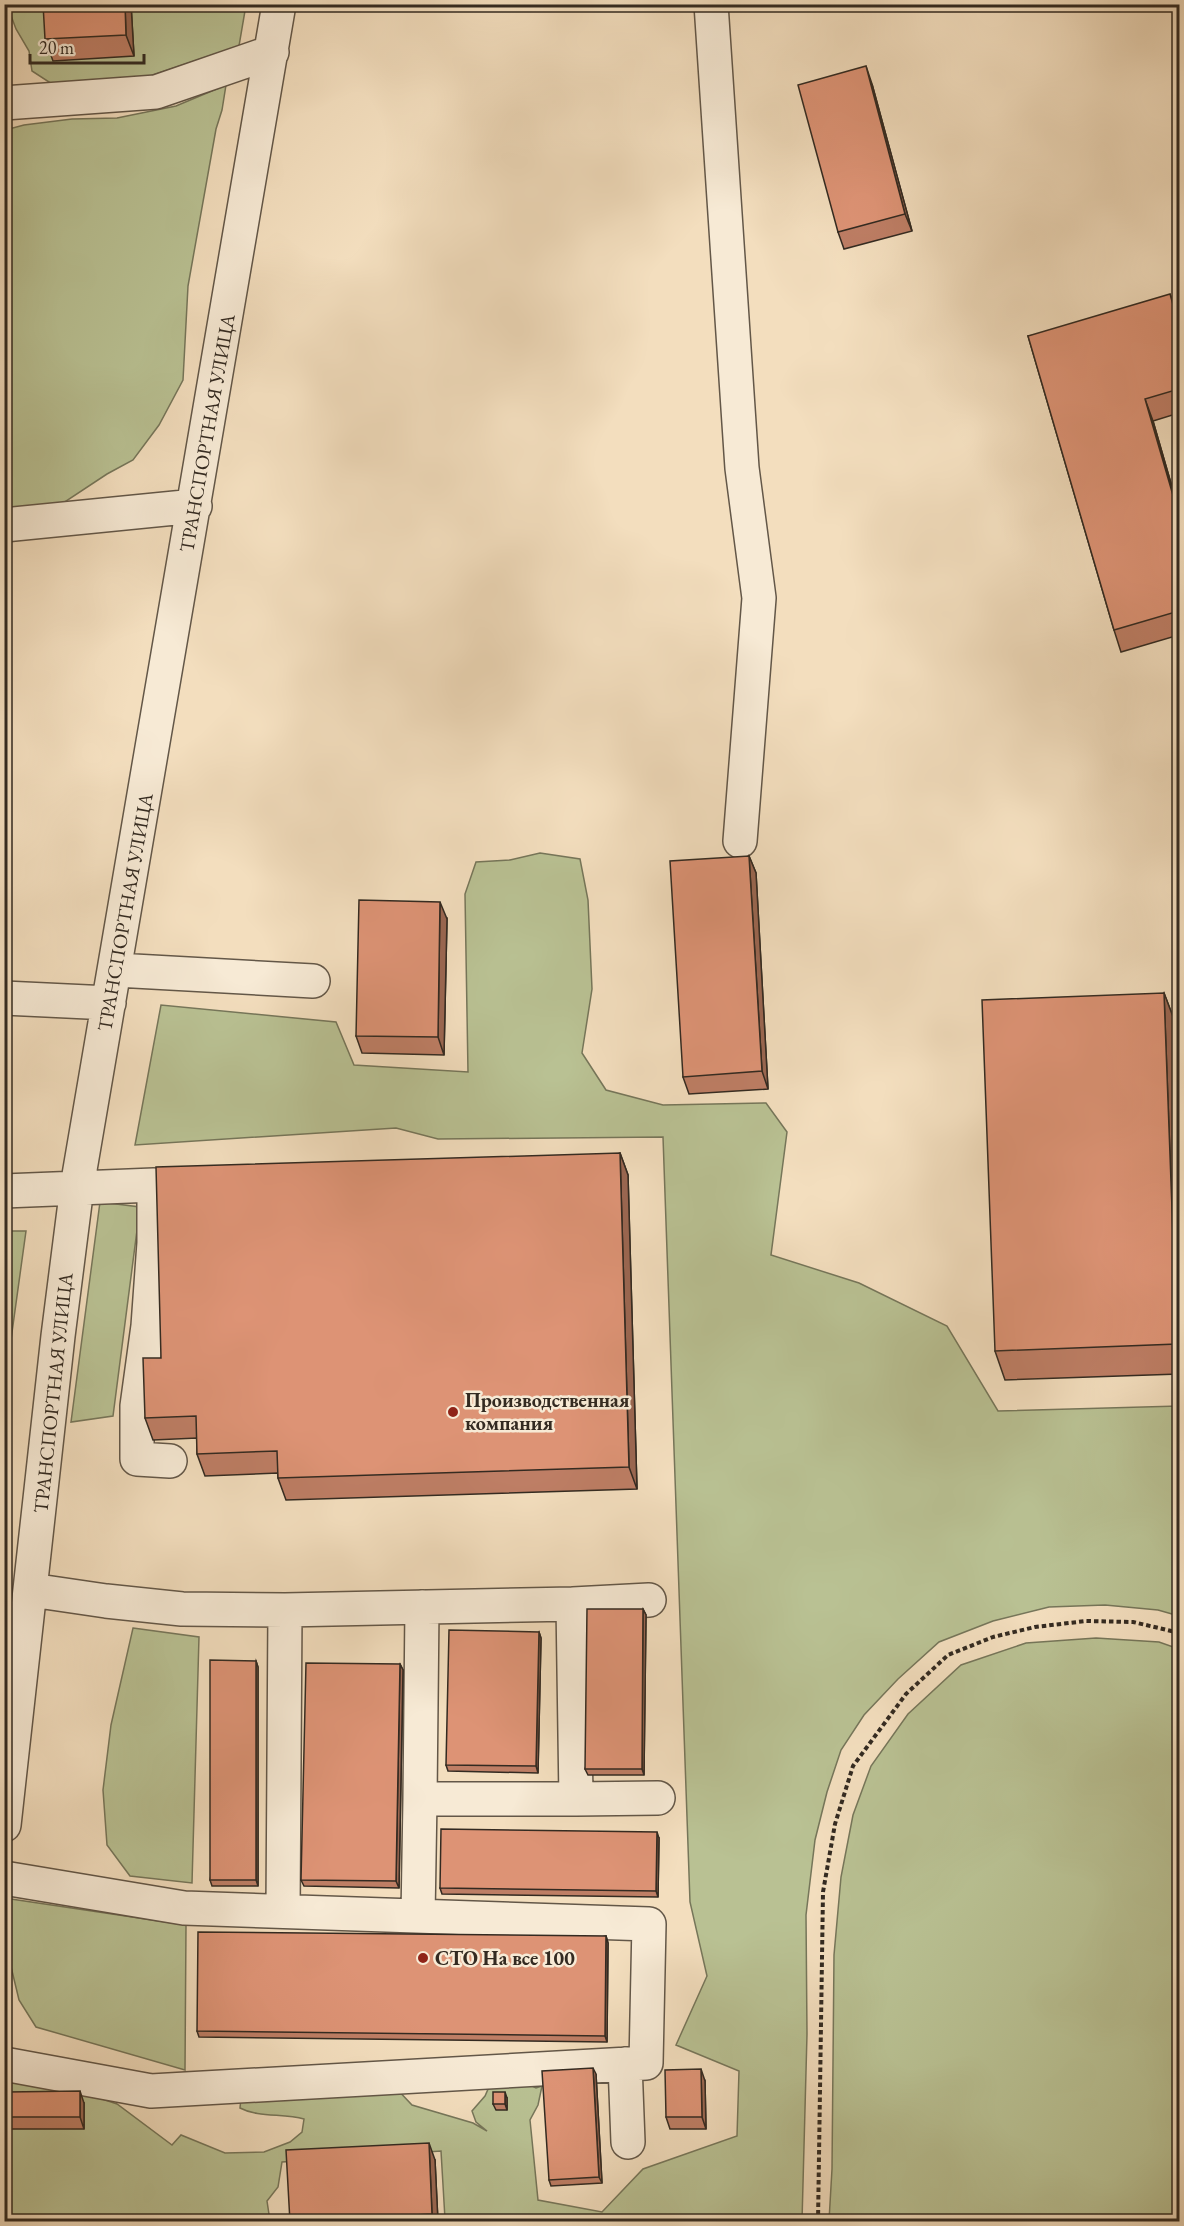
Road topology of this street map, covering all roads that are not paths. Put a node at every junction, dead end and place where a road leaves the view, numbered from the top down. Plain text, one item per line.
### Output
1 (279, 4) edge
2 (711, 4) edge
3 (272, 52) junction
4 (4, 103) edge
5 (195, 506) junction
6 (4, 525) edge
7 (740, 841) dead end
8 (116, 970) junction
9 (313, 981) dead end
10 (4, 998) edge
11 (109, 1003) junction
12 (77, 1187) junction
13 (4, 1191) edge
14 (170, 1461) dead end
15 (31, 1590) junction
16 (649, 1600) dead end
17 (573, 1604) junction
18 (422, 1607) junction
19 (285, 1610) junction
20 (658, 1798) dead end
21 (420, 1799) junction
22 (576, 1799) junction
23 (4, 1825) edge
24 (4, 1878) edge
25 (283, 1911) junction
26 (418, 1916) junction
27 (4, 2064) edge
28 (625, 2064) junction
29 (628, 2142) dead end

1 - 3 street, ТРАНСПОРТНАЯ УЛИЦА
2 - 7 street
3 - 4 street
3 - 5 street, ТРАНСПОРТНАЯ УЛИЦА
5 - 6 street
5 - 8 street, ТРАНСПОРТНАЯ УЛИЦА
8 - 9 street
8 - 11 street, ТРАНСПОРТНАЯ УЛИЦА
10 - 11 street
11 - 12 street, ТРАНСПОРТНАЯ УЛИЦА
12 - 13 street
12 - 14 street
12 - 15 street, ТРАНСПОРТНАЯ УЛИЦА
15 - 19 street
15 - 23 street, ТРАНСПОРТНАЯ УЛИЦА
16 - 17 street
17 - 18 street
17 - 22 street
18 - 19 street
18 - 21 street
19 - 25 street
20 - 22 street
21 - 22 street
21 - 26 street
24 - 25 street
25 - 26 street
26 - 28 street
27 - 28 street
28 - 29 street

